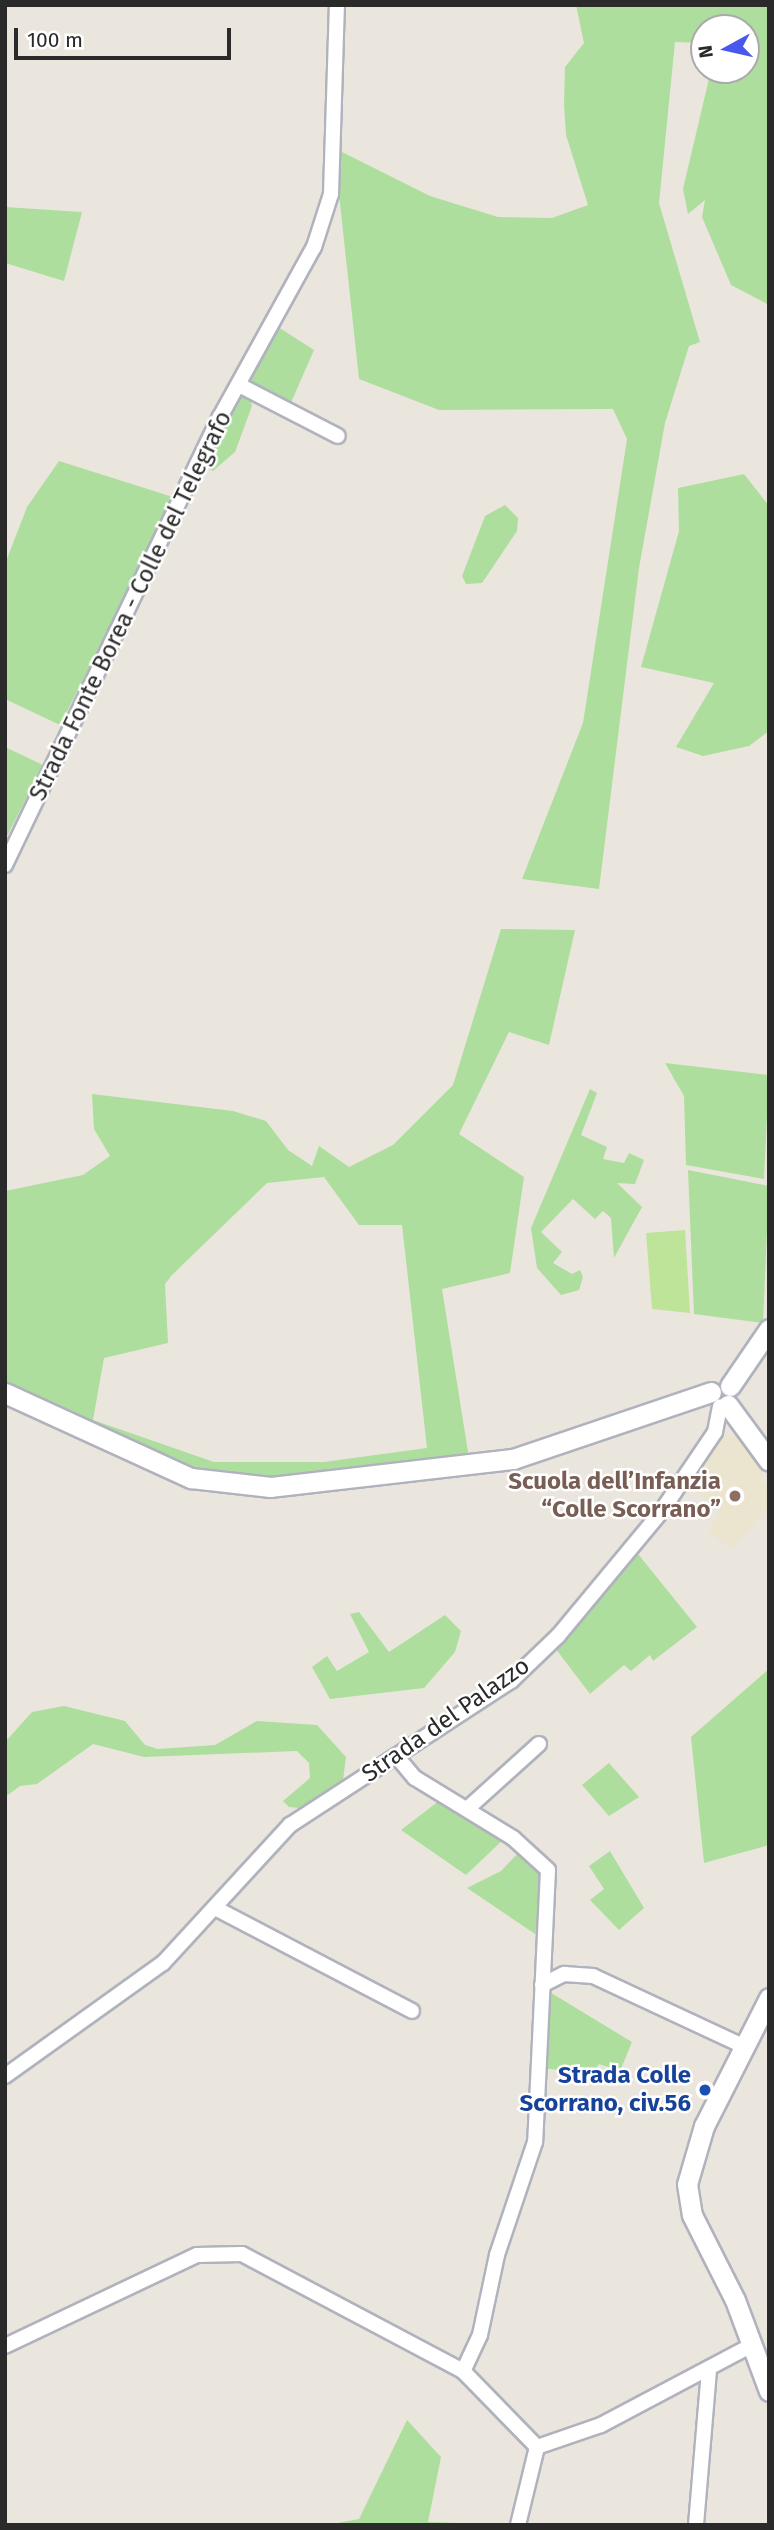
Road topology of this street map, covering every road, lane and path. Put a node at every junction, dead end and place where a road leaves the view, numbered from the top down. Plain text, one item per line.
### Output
1 (337, 5) edge
2 (239, 385) junction
3 (338, 436) dead end
4 (5, 865) edge
5 (769, 1329) edge
6 (5, 1393) edge
7 (721, 1398) junction
8 (769, 1461) edge
9 (539, 1744) dead end
10 (398, 1758) junction
11 (467, 1809) junction
12 (217, 1909) junction
13 (542, 1985) junction
14 (769, 1998) edge
15 (412, 2011) dead end
16 (745, 2047) junction
17 (5, 2076) edge
18 (5, 2346) edge
19 (750, 2346) junction
20 (463, 2371) junction
21 (709, 2371) junction
22 (769, 2391) edge
23 (537, 2447) junction
24 (518, 2525) edge
25 (696, 2525) edge

1 - 2 street, Strada Fonte Borea - Colle del Telegrafo
2 - 3 street, Strada Fonte Borea - Colle del Telegrafo
2 - 4 street, Strada Fonte Borea - Colle del Telegrafo
5 - 7 street
6 - 7 street
7 - 8 street
7 - 10 street, Strada del Palazzo
9 - 11 street
10 - 11 street
10 - 12 street, Strada del Palazzo
11 - 13 street
12 - 15 street
12 - 17 street, Strada del Palazzo
13 - 16 street
13 - 20 street
14 - 16 street
16 - 19 street
18 - 20 street
19 - 21 street
19 - 22 street
20 - 23 street
21 - 23 street
21 - 25 street
23 - 24 street

